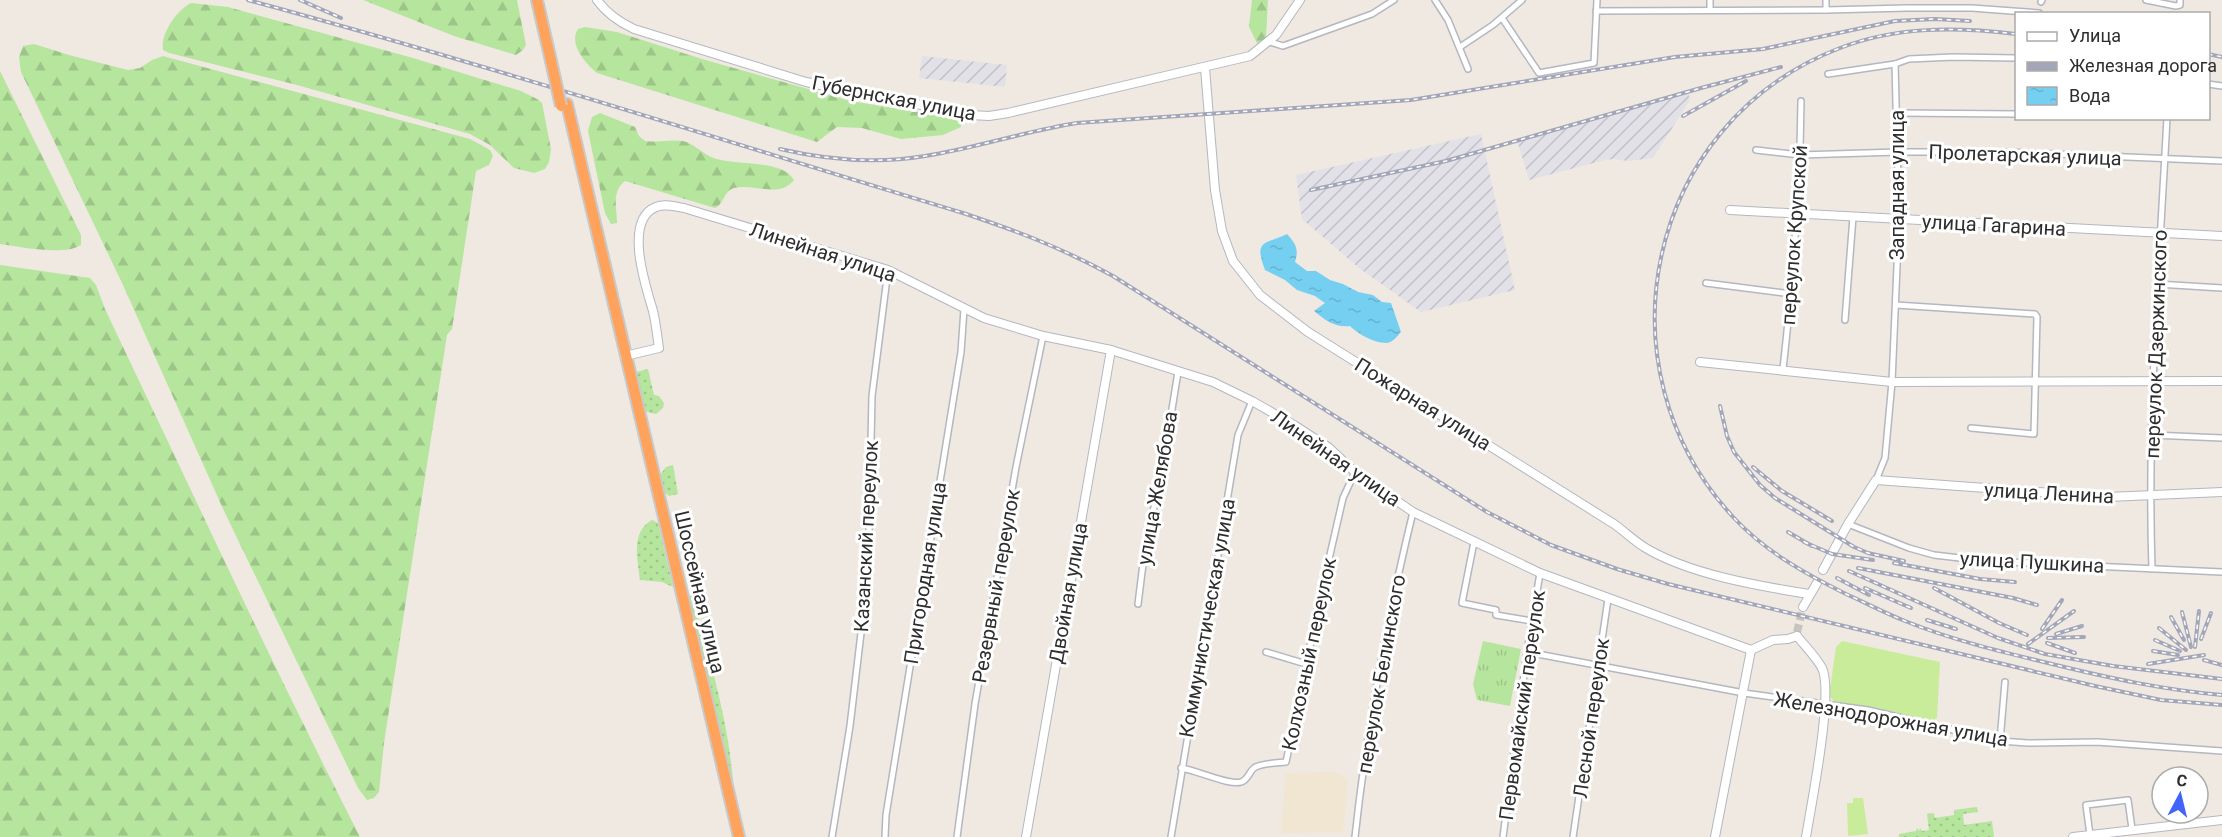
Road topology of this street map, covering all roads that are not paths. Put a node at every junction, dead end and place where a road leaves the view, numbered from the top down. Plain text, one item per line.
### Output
1 (537, 0) edge
2 (543, 0) edge
3 (597, 0) edge
4 (1300, 0) edge
5 (1394, 0) edge
6 (1435, 0) edge
7 (1522, 0) edge
8 (1597, 0) edge
9 (1710, 0) edge
10 (1826, 0) edge
11 (1907, 0) edge
12 (2146, 0) edge
13 (2180, 2) edge
14 (1907, 8) junction
15 (1710, 10) junction
16 (1826, 10) junction
17 (1596, 11) junction
18 (2026, 12) edge
19 (1502, 18) junction
20 (1270, 42) junction
21 (1460, 47) junction
22 (2015, 58) edge
23 (554, 60) junction
24 (1895, 64) junction
25 (1205, 68) junction
26 (1468, 69) dead end
27 (1828, 74) dead end
28 (1801, 101) dead end
29 (1897, 113) junction
30 (2015, 114) edge
31 (2167, 120) edge
32 (1756, 150) dead end
33 (1898, 152) junction
34 (1800, 155) junction
35 (2165, 159) junction
36 (2222, 161) edge
37 (1730, 210) dead end
38 (1798, 213) junction
39 (1853, 217) junction
40 (1899, 220) junction
41 (2160, 232) junction
42 (2222, 236) edge
43 (888, 270) junction
44 (1706, 283) dead end
45 (2157, 284) junction
46 (2222, 288) edge
47 (1792, 294) junction
48 (1896, 305) junction
49 (964, 309) junction
50 (1845, 320) dead end
51 (1043, 336) junction
52 (1111, 350) junction
53 (625, 356) junction
54 (1700, 362) dead end
55 (1783, 369) junction
56 (1178, 372) junction
57 (2222, 381) edge
58 (1892, 382) junction
59 (2035, 382) junction
60 (2154, 383) junction
61 (1252, 401) junction
62 (1971, 428) dead end
63 (2152, 435) junction
64 (2222, 438) edge
65 (1355, 472) junction
66 (1876, 480) junction
67 (2222, 492) edge
68 (2150, 496) junction
69 (1413, 512) junction
70 (1848, 524) junction
71 (1474, 542) junction
72 (2152, 569) junction
73 (1823, 570) dead end
74 (2222, 572) edge
75 (1540, 573) junction
76 (1817, 582) dead end
77 (1809, 594) junction
78 (1608, 599) junction
79 (1138, 604) dead end
80 (1803, 607) tunnel mouth
81 (1532, 621) junction
82 (1750, 650) junction
83 (1266, 652) dead end
84 (1527, 652) junction
85 (1306, 664) junction
86 (1599, 664) junction
87 (2005, 682) dead end
88 (1744, 693) junction
89 (1824, 704) junction
90 (2000, 741) junction
91 (2222, 751) edge
92 (1181, 768) junction
93 (2222, 820) edge
94 (2132, 829) junction
95 (2090, 835) junction
96 (739, 837) edge
97 (832, 837) edge
98 (885, 837) edge
99 (957, 837) edge
100 (1026, 837) edge
101 (1171, 837) edge
102 (1355, 837) edge
103 (1503, 837) edge
104 (1573, 837) edge
105 (1715, 837) edge
106 (1806, 837) edge
107 (2073, 837) edge

1 - 23 highway
2 - 23 highway
3 - 25 street, Губернская улица
4 - 20 street
5 - 20 street
6 - 21 street
7 - 19 street
8 - 17 street
9 - 15 street
10 - 16 street
11 - 14 street
12 - 13 street
14 - 16 street
14 - 18 street
15 - 16 street
15 - 17 street
17 - 19 street
19 - 21 street
20 - 25 street, Губернская улица
21 - 26 street
22 - 24 street
23 - 53 highway, Шоссейная улица, bridge
24 - 27 street
24 - 29 street, Западная улица
25 - 77 street, Пожарная улица
28 - 34 street, переулок Крупской
29 - 30 street
29 - 33 street, Западная улица
31 - 35 street, переулок Дзержинского
32 - 34 street, Пролетарская улица
33 - 34 street, Пролетарская улица
33 - 35 street, Пролетарская улица
33 - 40 street, Западная улица
34 - 38 street, переулок Крупской
35 - 36 street, Пролетарская улица
35 - 41 street, переулок Дзержинского
37 - 38 street, улица Гагарина
38 - 39 street, улица Гагарина
38 - 47 street, переулок Крупской
39 - 40 street, улица Гагарина
39 - 50 street
40 - 41 street, улица Гагарина
40 - 48 street, Западная улица
41 - 42 street, улица Гагарина
41 - 45 street, переулок Дзержинского
43 - 49 street, Линейная улица
43 - 53 street, Линейная улица
43 - 97 street, Казанский переулок
44 - 47 street
45 - 46 street
45 - 60 street, переулок Дзержинского
47 - 55 street, переулок Крупской
48 - 58 street, Западная улица
48 - 59 street
49 - 51 street, Линейная улица
49 - 98 street, Пригородная улица
51 - 52 street, Линейная улица
51 - 99 street, Резервный переулок
52 - 56 street, Линейная улица
52 - 100 street, Двойная улица
53 - 96 highway, Шоссейная улица
54 - 55 street
55 - 58 street
56 - 61 street, Линейная улица
56 - 79 street, улица Желябова
57 - 60 street
58 - 59 street
58 - 66 street, Западная улица
59 - 60 street
59 - 62 street
60 - 63 street, переулок Дзержинского
61 - 65 street, Линейная улица
61 - 92 street, Коммунистическая улица
63 - 64 street
63 - 68 street, переулок Дзержинского
65 - 69 street, Линейная улица
65 - 85 street, Колхозный переулок
66 - 68 street, улица Ленина
66 - 70 street, Западная улица
67 - 68 street, улица Ленина
68 - 72 street, переулок Дзержинского
69 - 71 street, Линейная улица
69 - 102 street, переулок Белинского
70 - 72 street, улица Пушкина
70 - 73 street, Западная улица
71 - 75 street, Линейная улица
71 - 81 street
72 - 74 street, улица Пушкина
75 - 78 street, Линейная улица
75 - 81 street, Первомайский переулок
76 - 77 street
77 - 80 street
78 - 82 street, Линейная улица
78 - 86 street, Лесной переулок
81 - 84 street, Первомайский переулок
82 - 88 street
82 - 89 street
83 - 85 street
84 - 86 street, Железнодорожная улица
84 - 103 street, Первомайский переулок
85 - 92 street, Колхозный переулок
86 - 88 street, Железнодорожная улица
86 - 104 street, Лесной переулок
87 - 90 street
88 - 89 street, Железнодорожная улица
88 - 105 street
89 - 90 street, Железнодорожная улица
89 - 106 street
90 - 91 street, Железнодорожная улица
92 - 101 street, Коммунистическая улица
93 - 94 street
94 - 95 street
94 - 95 street
95 - 107 street

